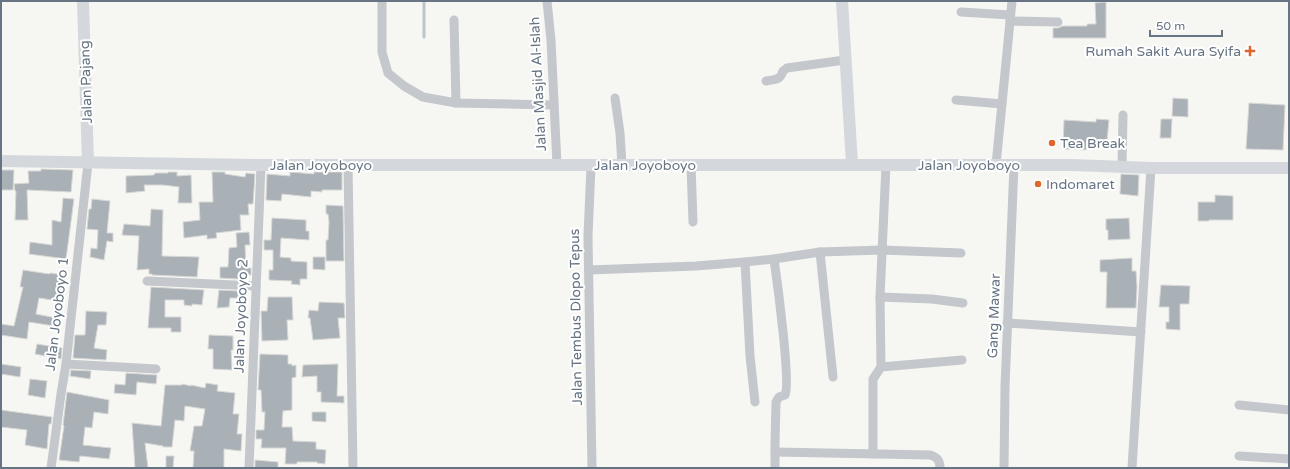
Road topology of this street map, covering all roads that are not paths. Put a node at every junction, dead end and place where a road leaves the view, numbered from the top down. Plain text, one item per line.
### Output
1 (83, 1) edge
2 (382, 1) edge
3 (547, 1) edge
4 (842, 1) edge
5 (1012, 1) edge
6 (961, 12) dead end
7 (1010, 18) junction
8 (454, 20) dead end
9 (1058, 22) dead end
10 (845, 60) junction
11 (766, 81) dead end
12 (615, 98) dead end
13 (956, 100) dead end
14 (456, 103) junction
15 (1002, 104) junction
16 (554, 105) junction
17 (1123, 115) dead end
18 (1, 161) edge
19 (88, 163) junction
20 (852, 164) junction
21 (261, 165) junction
22 (348, 165) junction
23 (557, 165) junction
24 (622, 165) junction
25 (691, 165) junction
26 (886, 165) junction
27 (1014, 165) junction
28 (591, 166) junction
29 (996, 166) junction
30 (1122, 166) junction
31 (1151, 168) junction
32 (1289, 168) edge
33 (693, 222) dead end
34 (882, 250) junction
35 (820, 252) junction
36 (961, 253) dead end
37 (774, 259) junction
38 (745, 262) junction
39 (588, 270) junction
40 (147, 281) dead end
41 (256, 286) junction
42 (880, 297) junction
43 (963, 303) dead end
44 (1008, 323) junction
45 (1141, 332) junction
46 (962, 360) dead end
47 (66, 364) junction
48 (881, 367) junction
49 (156, 369) dead end
50 (833, 376) dead end
51 (755, 402) dead end
52 (1239, 405) dead end
53 (1289, 410) edge
54 (775, 452) junction
55 (873, 454) junction
56 (1239, 456) dead end
57 (1289, 459) edge
58 (51, 468) edge
59 (249, 468) edge
60 (353, 468) edge
61 (592, 468) edge
62 (776, 468) edge
63 (940, 468) edge
64 (1004, 468) edge
65 (1132, 468) edge

1 - 19 main road, Jalan Pajang
2 - 14 street
3 - 16 street, Jalan Masjid Al-Islah
4 - 10 main road
5 - 7 street
6 - 7 street
7 - 9 street
7 - 15 street
8 - 14 street
10 - 11 street
10 - 20 main road
12 - 24 street
13 - 15 street
14 - 16 street
15 - 29 street
16 - 23 street, Jalan Masjid Al-Islah
17 - 30 street
18 - 19 main road, Jalan Joyoboyo
19 - 21 main road, Jalan Joyoboyo
19 - 47 street, Jalan Joyoboyo 1
20 - 25 main road, Jalan Joyoboyo
20 - 26 main road, Jalan Joyoboyo
21 - 22 main road, Jalan Joyoboyo
21 - 41 street, Jalan Joyoboyo 2
22 - 23 main road, Jalan Joyoboyo
22 - 60 street
23 - 28 main road, Jalan Joyoboyo
24 - 25 main road, Jalan Joyoboyo
24 - 28 main road, Jalan Joyoboyo
25 - 33 street
26 - 29 main road, Jalan Joyoboyo
26 - 34 street
27 - 29 main road, Jalan Joyoboyo
27 - 30 main road, Jalan Joyoboyo
27 - 44 street, Gang Mawar
28 - 39 street, Jalan Tembus Dlopo Tepus
30 - 31 main road, Jalan Joyoboyo
31 - 32 main road, Jalan Joyoboyo
31 - 45 street
34 - 35 street
34 - 36 street
34 - 42 street
35 - 37 street
35 - 50 street
37 - 38 street
37 - 54 street
38 - 39 street
38 - 51 street
39 - 61 street, Jalan Tembus Dlopo Tepus
40 - 41 street
41 - 59 street, Jalan Joyoboyo 2
42 - 43 street
42 - 48 street
44 - 45 street
44 - 64 street, Gang Mawar
45 - 65 street
46 - 48 street
47 - 49 street
47 - 58 street, Jalan Joyoboyo 1
48 - 55 street
52 - 53 street
54 - 55 street
54 - 62 street
55 - 63 street
56 - 57 street

